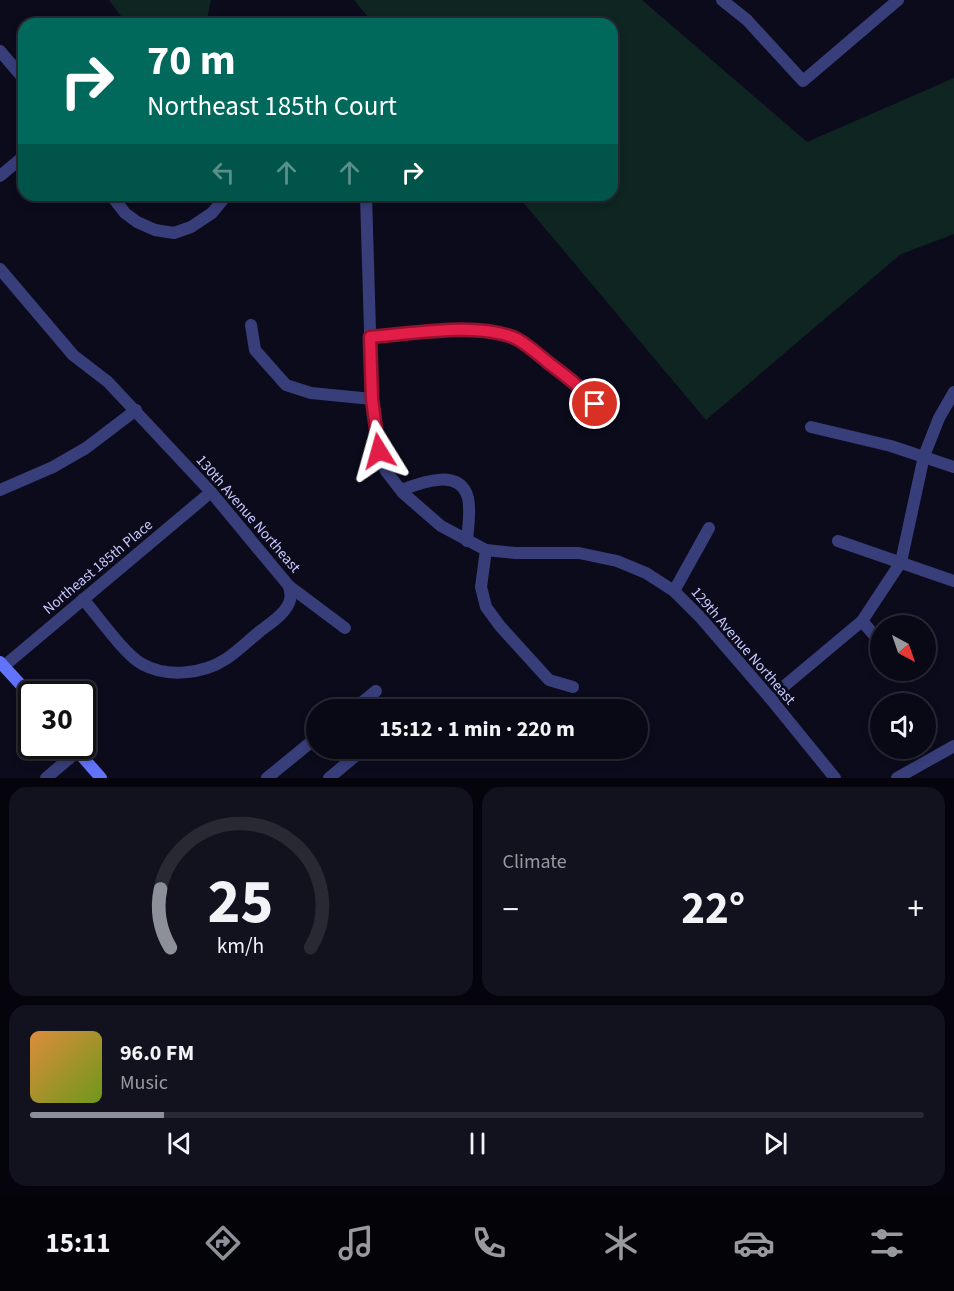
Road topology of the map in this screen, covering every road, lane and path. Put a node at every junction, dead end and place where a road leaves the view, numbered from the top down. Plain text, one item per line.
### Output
1 (722, 0) edge
2 (898, 0) edge
3 (0, 51) edge
4 (18, 72) edge
5 (18, 161) edge
6 (0, 176) edge
7 (116, 201) edge
8 (222, 201) edge
9 (366, 201) edge
10 (0, 269) edge
11 (251, 325) dead end
12 (370, 337) junction
13 (954, 392) edge
14 (372, 399) junction
15 (136, 410) junction
16 (604, 416) dead end
17 (811, 427) dead end
18 (924, 456) junction
19 (954, 467) edge
20 (0, 490) edge
21 (401, 490) junction
22 (211, 492) junction
23 (709, 528) dead end
24 (467, 541) junction
25 (838, 541) dead end
26 (486, 550) junction
27 (901, 562) junction
28 (954, 581) edge
29 (289, 586) junction
30 (674, 591) junction
31 (83, 599) junction
32 (862, 621) junction
33 (345, 628) dead end
34 (870, 630) edge
35 (2, 664) edge
36 (18, 682) edge
37 (573, 687) dead end
38 (376, 691) dead end
39 (770, 698) junction
40 (366, 699) edge
41 (306, 746) edge
42 (954, 746) edge
43 (65, 759) edge
44 (85, 759) edge
45 (351, 759) edge
46 (46, 778) edge
47 (101, 778) edge
48 (267, 778) edge
49 (329, 778) edge
50 (835, 778) edge
51 (897, 778) edge

1 - 2 street
3 - 4 street
5 - 6 street
7 - 8 street
9 - 12 street, 129th Avenue Northeast
10 - 15 street, 130th Avenue Northeast
11 - 14 street
12 - 14 street, 129th Avenue Northeast
12 - 16 street
13 - 18 street
14 - 21 street, 129th Avenue Northeast
15 - 20 street
15 - 22 street, 130th Avenue Northeast
17 - 18 street
18 - 19 street
18 - 27 street
21 - 24 street, 129th Avenue Northeast
21 - 24 street
22 - 29 street, 130th Avenue Northeast
22 - 31 street, Northeast 185th Place
23 - 30 street
24 - 26 street, 129th Avenue Northeast
25 - 27 street
26 - 30 street, 129th Avenue Northeast
26 - 37 street
27 - 28 street
27 - 32 street
29 - 31 street
29 - 33 street, 130th Avenue Northeast
30 - 39 street, 129th Avenue Northeast
31 - 35 street, Northeast 185th Place
32 - 34 street
32 - 39 street
35 - 36 street
38 - 40 street
39 - 50 street, 129th Avenue Northeast
41 - 48 street
42 - 51 street
43 - 46 street
44 - 47 street
45 - 49 street

